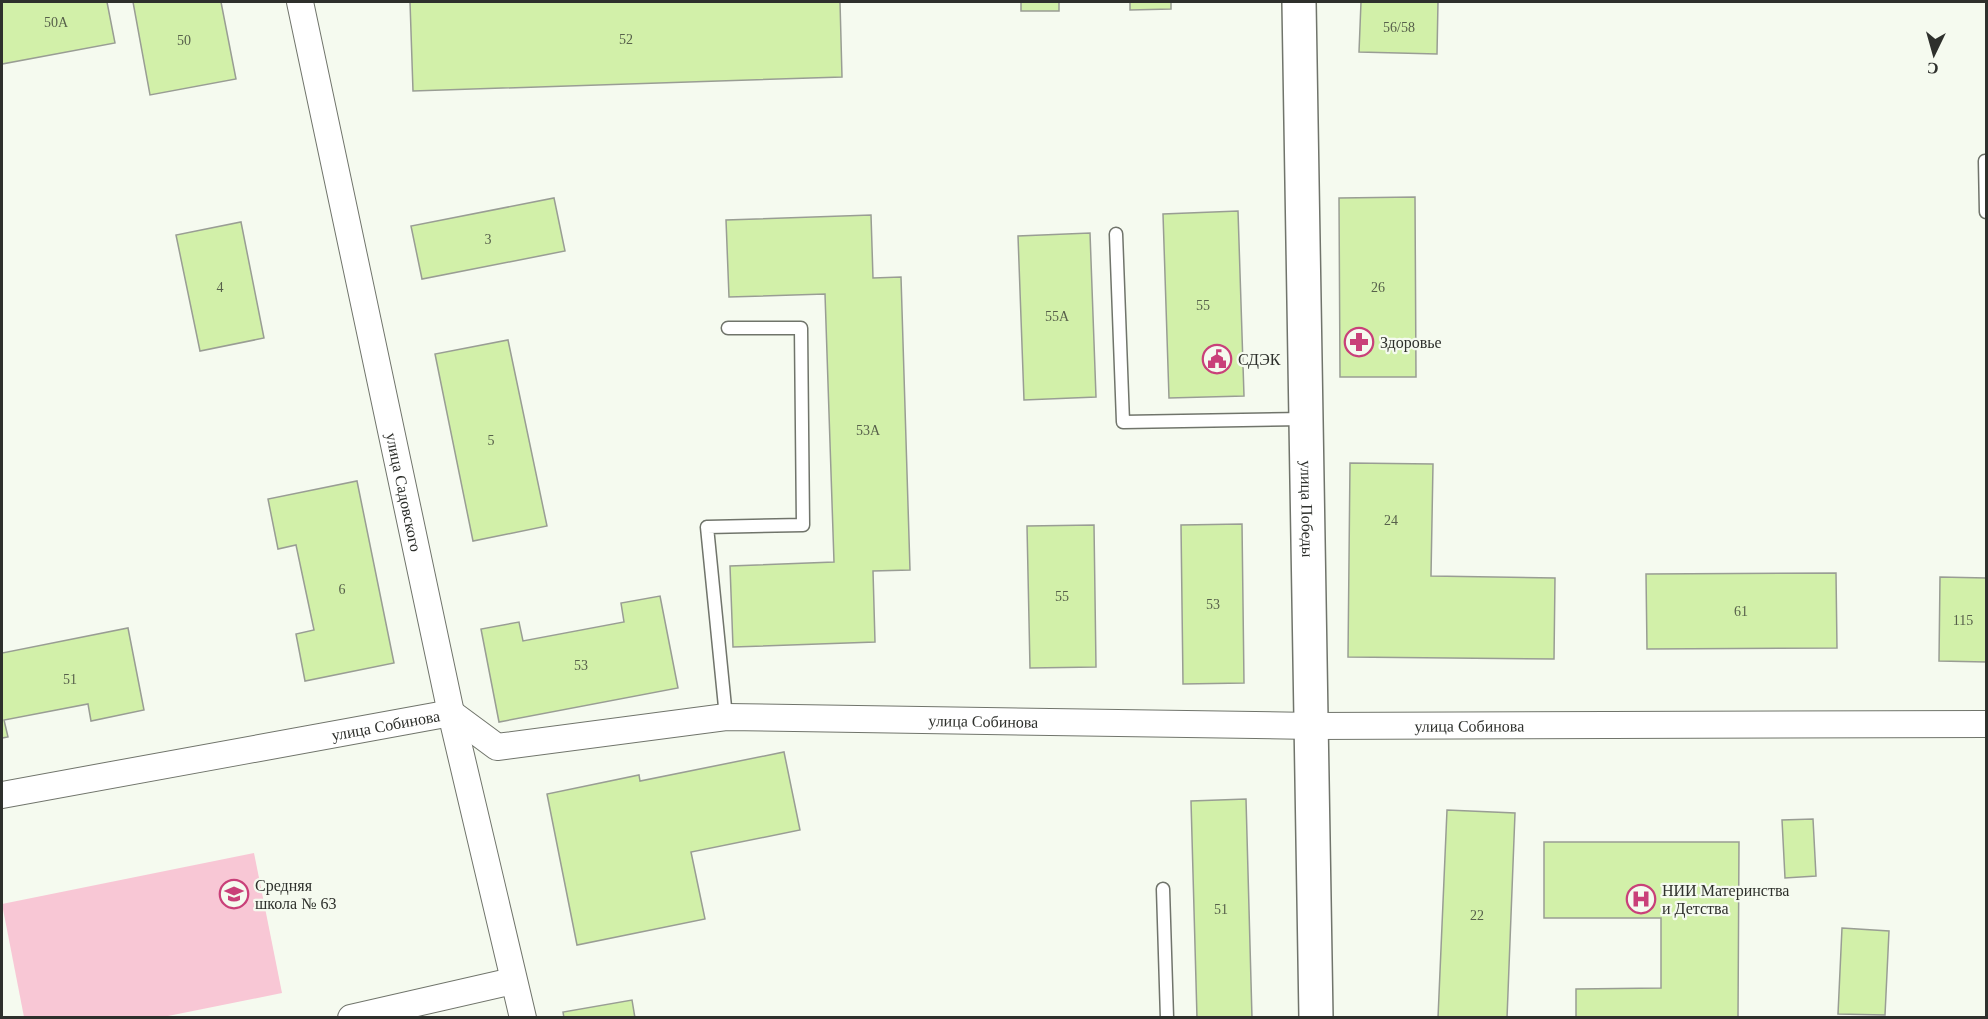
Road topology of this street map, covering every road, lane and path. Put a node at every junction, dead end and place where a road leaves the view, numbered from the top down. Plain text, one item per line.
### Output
1 (300, 2) edge
2 (1299, 2) edge
3 (1985, 161) edge
4 (1986, 212) edge
5 (1116, 234) dead end
6 (728, 328) dead end
7 (1307, 418) junction
8 (451, 713) junction
9 (726, 717) junction
10 (1986, 724) edge
11 (1312, 726) junction
12 (2, 795) edge
13 (1163, 889) dead end
14 (513, 981) junction
15 (351, 1017) edge
16 (523, 1017) edge
17 (1167, 1017) edge
18 (1316, 1017) edge

1 - 8 street, улица Садовского
2 - 7 street, улица Победы
3 - 4 lane
5 - 7 lane
6 - 9 lane
7 - 11 street, улица Победы
8 - 9 street, улица Собинова
8 - 12 street, улица Собинова
8 - 14 street, улица Садовского
9 - 11 street, улица Собинова
10 - 11 street, улица Собинова
11 - 18 street, улица Победы
13 - 17 lane
14 - 15 street
14 - 16 street, улица Садовского

